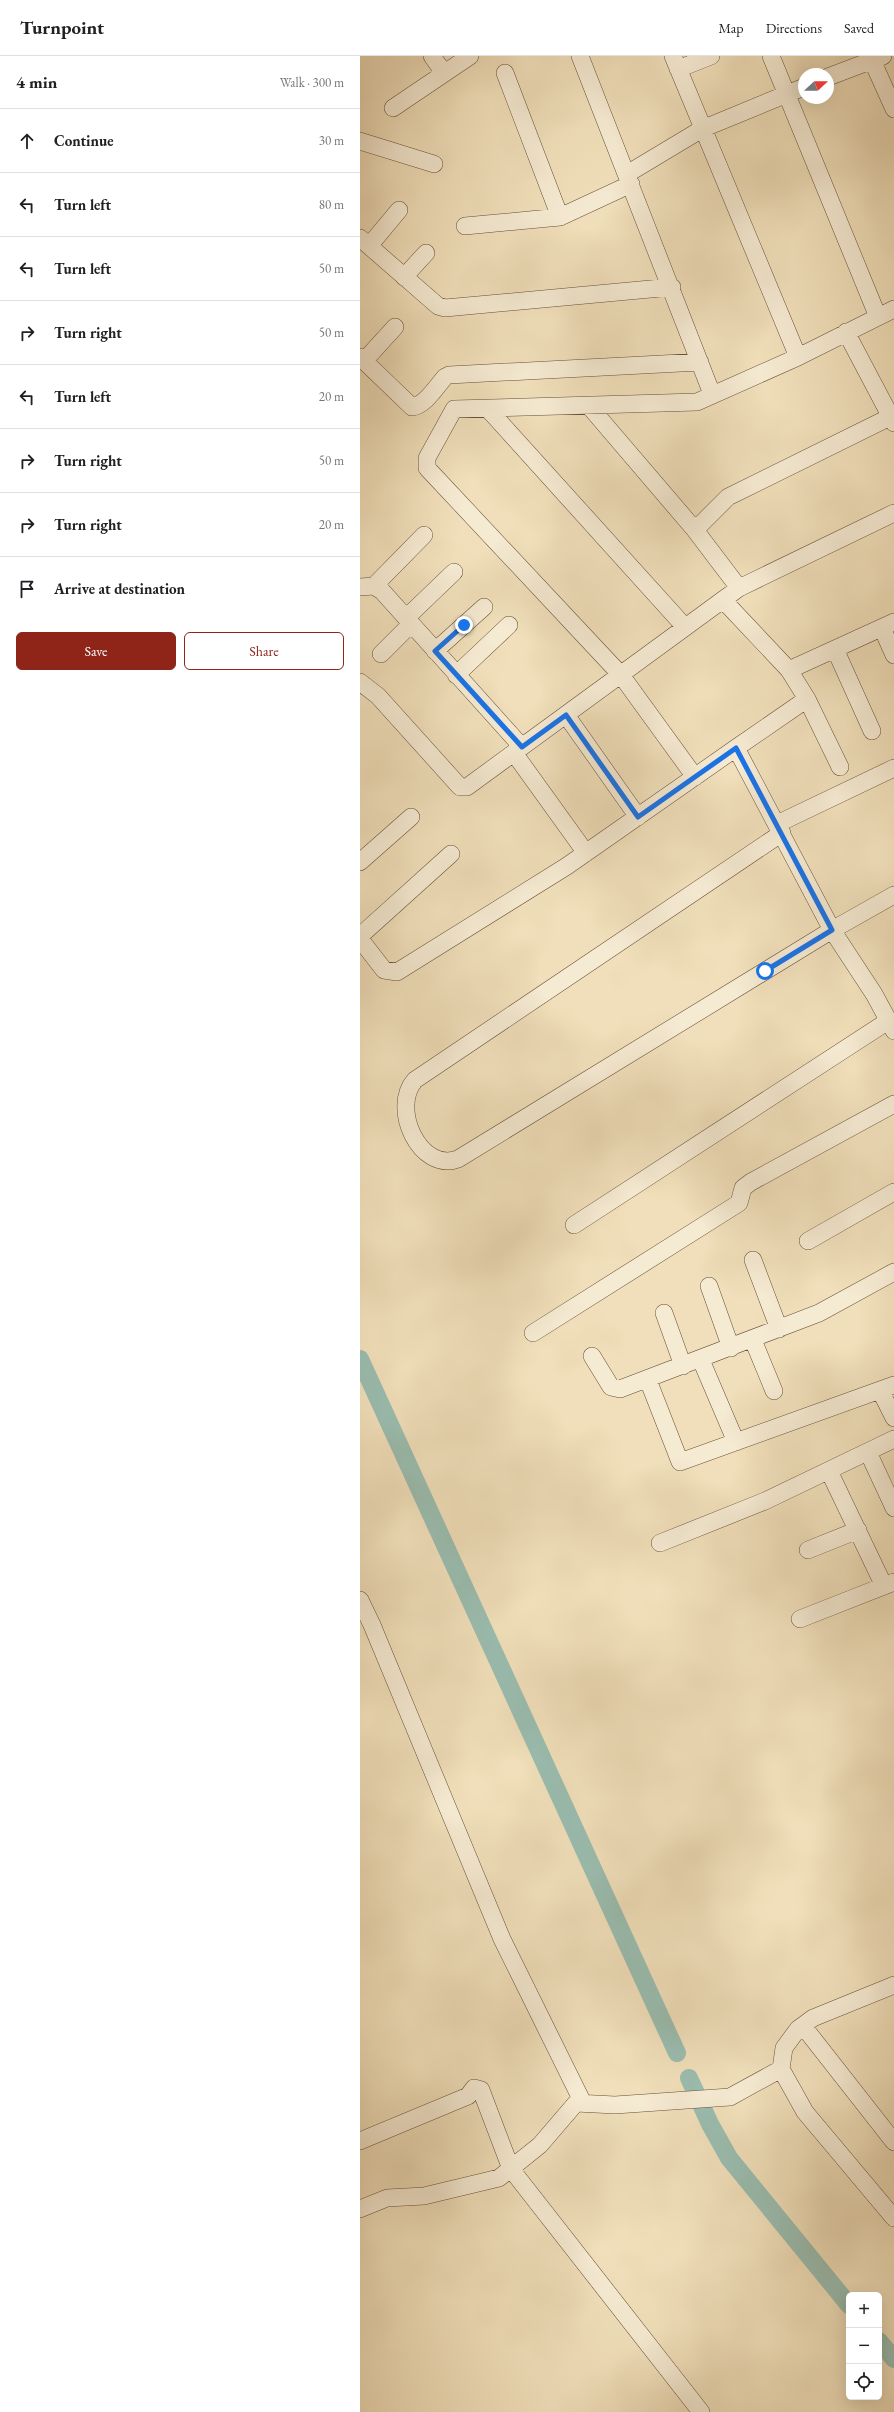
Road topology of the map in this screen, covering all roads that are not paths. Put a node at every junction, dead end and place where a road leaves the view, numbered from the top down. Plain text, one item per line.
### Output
1 (432, 56) edge
2 (470, 56) edge
3 (580, 56) edge
4 (711, 56) edge
5 (771, 56) edge
6 (878, 58) edge
7 (675, 63) edge
8 (444, 73) junction
9 (505, 73) dead end
10 (834, 75) edge
11 (798, 89) edge
12 (786, 94) junction
13 (392, 108) dead end
14 (894, 109) edge
15 (702, 128) junction
16 (360, 141) edge
17 (434, 164) dead end
18 (629, 179) junction
19 (399, 210) dead end
20 (560, 218) junction
21 (464, 226) dead end
22 (364, 242) edge
23 (426, 253) dead end
24 (404, 277) junction
25 (672, 287) junction
26 (894, 310) edge
27 (878, 317) junction
28 (395, 327) dead end
29 (846, 332) junction
30 (798, 357) junction
31 (362, 359) edge
32 (700, 362) junction
33 (712, 394) junction
34 (589, 406) junction
35 (488, 409) junction
36 (893, 418) edge
37 (894, 513) edge
38 (695, 530) junction
39 (424, 535) dead end
40 (454, 572) dead end
41 (367, 587) edge
42 (739, 588) junction
43 (723, 600) junction
44 (484, 607) dead end
45 (408, 621) junction
46 (509, 625) dead end
47 (888, 625) edge
48 (685, 627) junction
49 (835, 649) junction
50 (435, 651) junction
51 (381, 654) dead end
52 (894, 655) edge
53 (789, 670) junction
54 (456, 675) junction
55 (621, 675) junction
56 (360, 682) edge
57 (807, 699) junction
58 (566, 715) junction
59 (872, 731) dead end
60 (736, 748) junction
61 (518, 750) junction
62 (840, 767) dead end
63 (894, 768) edge
64 (695, 777) junction
65 (412, 817) dead end
66 (638, 817) junction
67 (780, 829) junction
68 (586, 853) junction
69 (451, 854) dead end
70 (360, 862) edge
71 (894, 895) edge
72 (832, 930) junction
73 (360, 937) edge
74 (891, 1026) edge
75 (894, 1104) edge
76 (894, 1192) edge
77 (574, 1225) dead end
78 (808, 1241) dead end
79 (753, 1260) dead end
80 (894, 1272) edge
81 (709, 1286) dead end
82 (664, 1314) dead end
83 (779, 1329) junction
84 (533, 1333) dead end
85 (753, 1340) junction
86 (731, 1348) junction
87 (592, 1356) dead end
88 (701, 1360) junction
89 (683, 1366) junction
90 (648, 1380) junction
91 (887, 1387) edge
92 (774, 1391) dead end
93 (894, 1418) edge
94 (894, 1439) edge
95 (736, 1442) junction
96 (868, 1452) junction
97 (829, 1471) junction
98 (894, 1508) edge
99 (858, 1530) junction
100 (660, 1543) dead end
101 (808, 1550) dead end
102 (889, 1584) edge
103 (360, 1600) edge
104 (800, 1619) dead end
105 (894, 1985) edge
106 (803, 2026) junction
107 (781, 2070) junction
108 (583, 2104) junction
109 (360, 2141) edge
110 (894, 2142) edge
111 (511, 2169) junction
112 (360, 2209) edge
113 (894, 2218) edge
114 (701, 2412) edge

1 - 8 street
2 - 8 street
3 - 18 street
4 - 7 street
5 - 12 street
6 - 10 street
6 - 14 street
7 - 15 street
8 - 13 street
9 - 20 street
11 - 12 street
12 - 15 street
12 - 27 street
15 - 18 street
15 - 30 street
16 - 17 street
18 - 20 street
18 - 25 street
19 - 22 street
20 - 21 street
22 - 24 street
23 - 24 street
24 - 25 street
25 - 32 street
26 - 27 street
27 - 29 street
28 - 31 street
29 - 30 street
29 - 36 street
30 - 33 street
31 - 32 street
32 - 33 street
33 - 34 street
34 - 35 street
34 - 38 street
35 - 48 street
35 - 55 street
36 - 38 street
37 - 42 street
38 - 42 street
39 - 41 street
40 - 45 street
41 - 45 street
42 - 43 street
43 - 48 street
43 - 53 street
44 - 50 street
45 - 50 street
45 - 51 street
46 - 54 street
47 - 49 street
47 - 52 street
48 - 55 street
49 - 53 street
49 - 59 street
50 - 54 street
53 - 57 street
54 - 61 street
55 - 58 street
55 - 64 street
56 - 61 street
57 - 60 street
57 - 62 street
58 - 61 street
58 - 66 street
60 - 64 street
60 - 67 street
61 - 68 street
63 - 67 street
64 - 66 street
65 - 70 street
66 - 68 street
67 - 72 street
67 - 72 street
68 - 73 street
69 - 73 street
71 - 72 street
72 - 74 street
74 - 77 street
75 - 84 street
76 - 78 street
79 - 83 street
80 - 83 street
81 - 86 street
82 - 89 street
83 - 85 street
85 - 86 street
85 - 92 street
86 - 88 street
87 - 90 street
88 - 89 street
88 - 95 street
89 - 90 street
90 - 95 street
91 - 93 street
91 - 95 street
94 - 96 street
96 - 97 street
96 - 98 street
97 - 99 street
97 - 100 street
99 - 101 street
99 - 102 street
102 - 104 street
103 - 108 street
105 - 106 street
106 - 107 street
106 - 110 street
107 - 108 street
107 - 113 street
108 - 111 street
109 - 111 street
111 - 112 street
111 - 114 street

